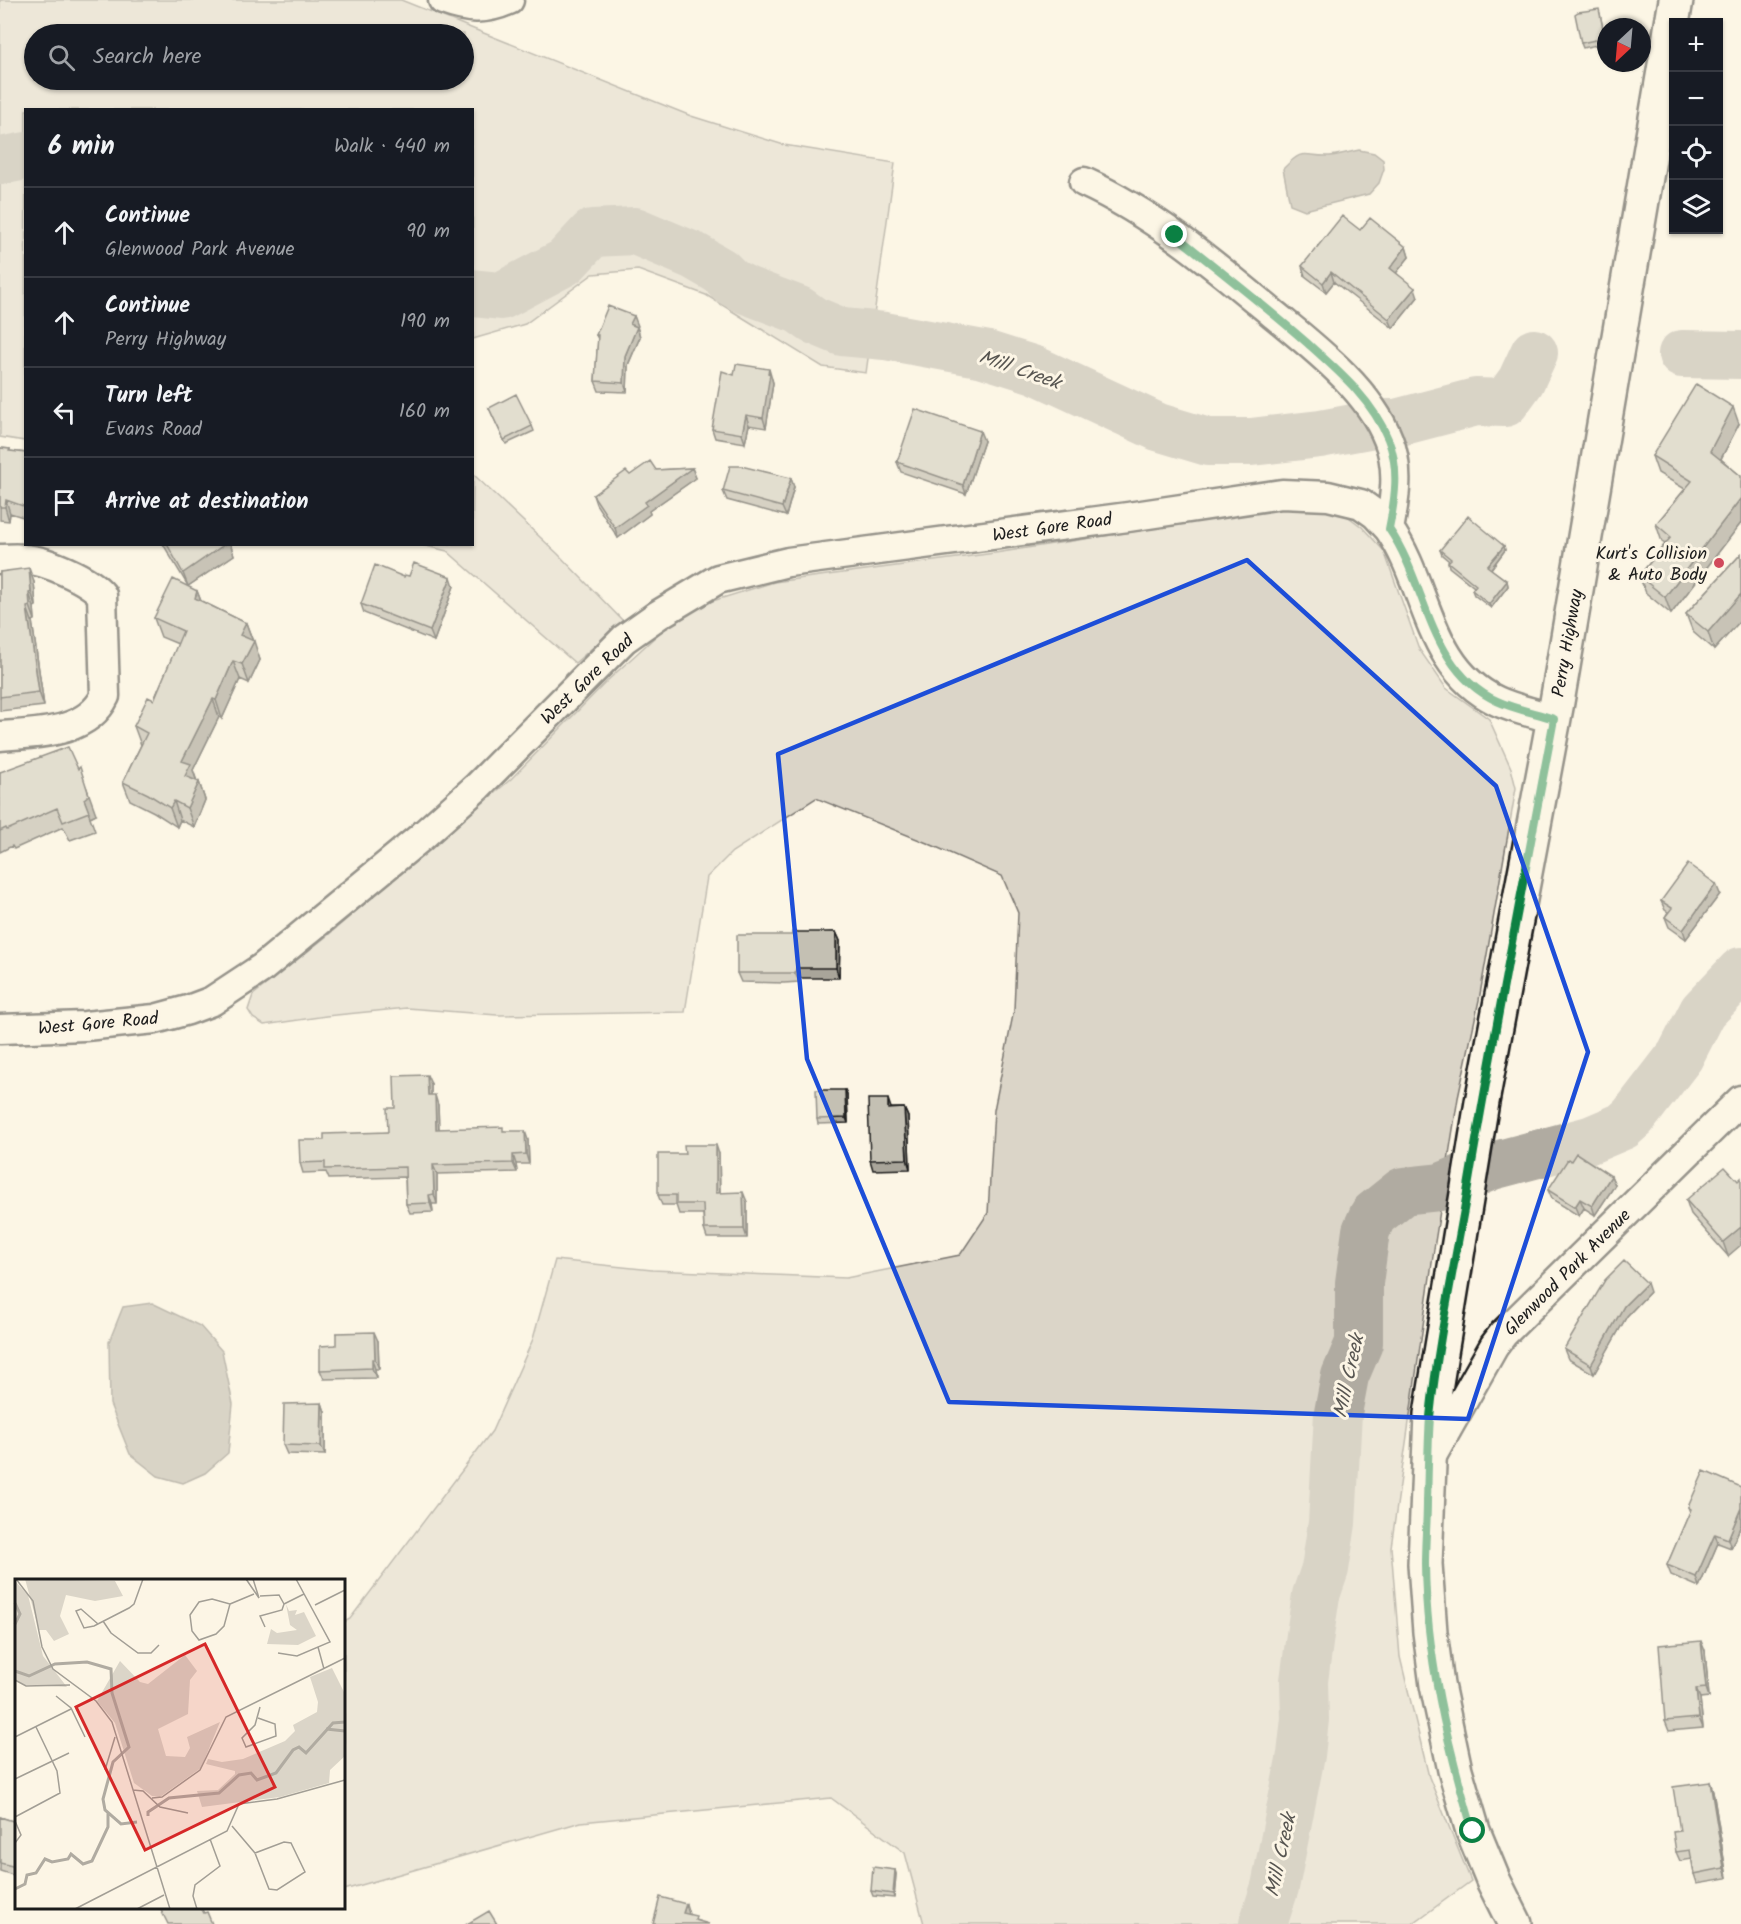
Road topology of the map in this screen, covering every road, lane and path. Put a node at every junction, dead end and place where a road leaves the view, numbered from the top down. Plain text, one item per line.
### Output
1 (443, 0) edge
2 (509, 0) edge
3 (1676, 0) edge
4 (1084, 182) dead end
5 (1389, 529) junction
6 (0, 559) edge
7 (1554, 719) junction
8 (0, 736) edge
9 (0, 1029) edge
10 (1741, 1100) edge
11 (1428, 1463) junction
12 (1515, 1924) edge

1 - 2 street
3 - 7 main road, Perry Highway
4 - 5 street
5 - 7 street, West Gore Road
5 - 9 street, West Gore Road
6 - 8 street
7 - 11 main road, Perry Highway
10 - 11 street, Glenwood Park Avenue
11 - 12 main road, Glenwood Park Avenue

